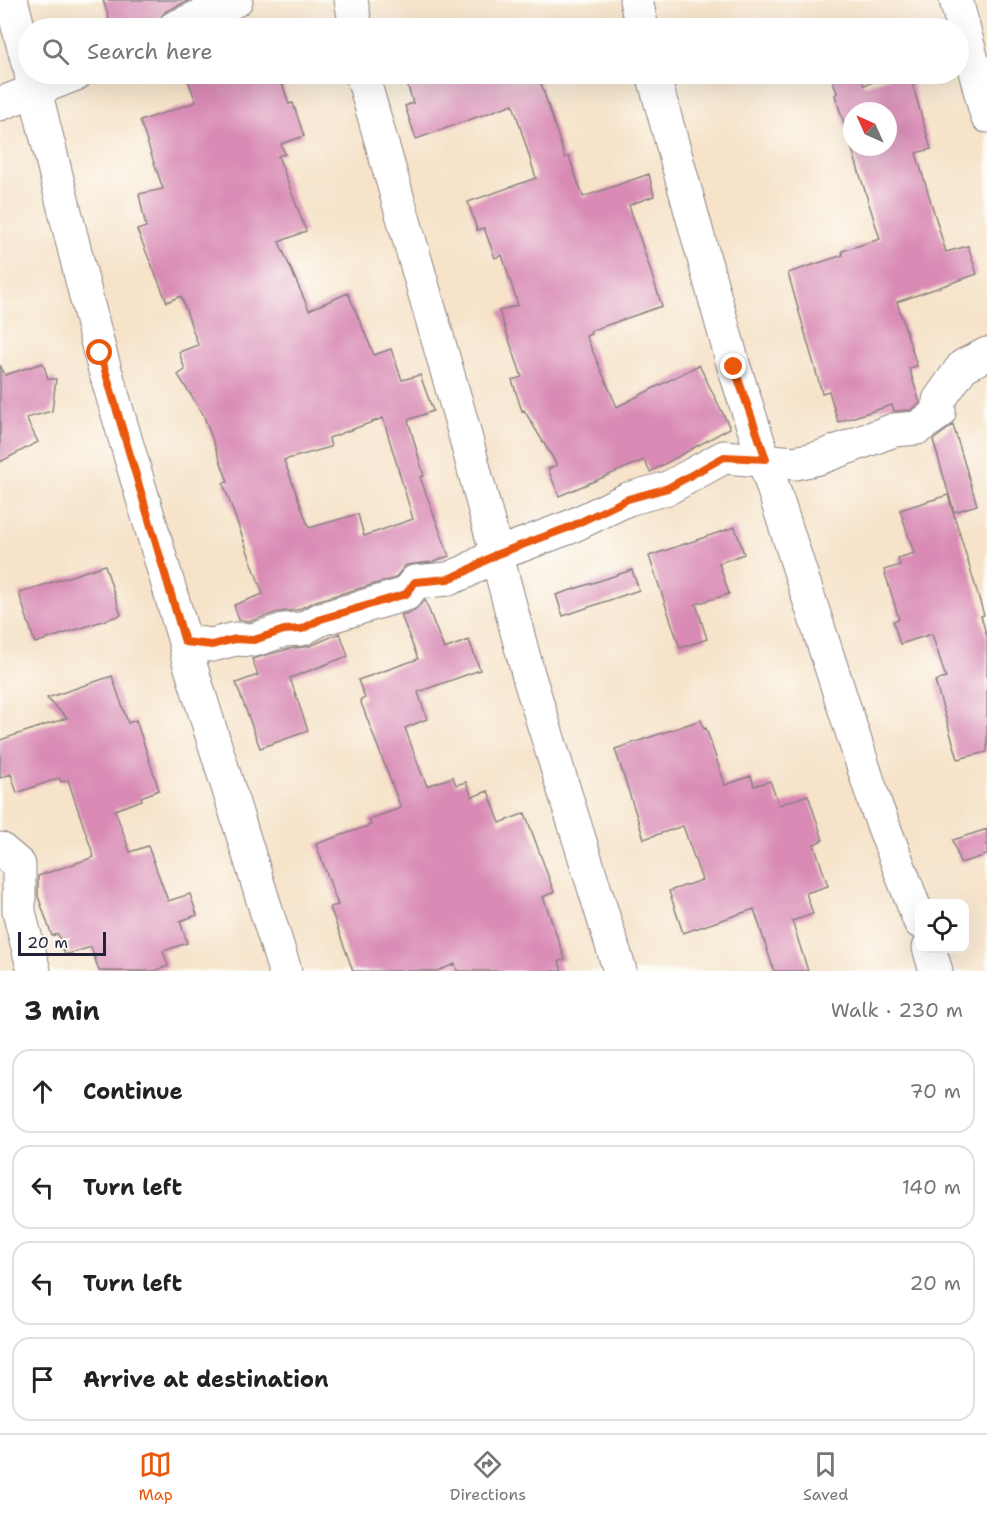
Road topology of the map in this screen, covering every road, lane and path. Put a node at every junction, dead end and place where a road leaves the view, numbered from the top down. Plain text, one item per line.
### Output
1 (11, 0) edge
2 (236, 0) edge
3 (351, 0) edge
4 (636, 0) edge
5 (956, 0) edge
6 (196, 18) edge
7 (354, 18) edge
8 (640, 18) edge
9 (961, 18) edge
10 (18, 25) edge
11 (969, 49) edge
12 (23, 84) edge
13 (34, 84) edge
14 (365, 84) edge
15 (656, 84) edge
16 (0, 104) edge
17 (987, 116) edge
18 (987, 354) edge
19 (766, 459) junction
20 (495, 555) junction
21 (185, 642) junction
22 (0, 849) edge
23 (915, 908) edge
24 (931, 953) edge
25 (34, 971) edge
26 (285, 971) edge
27 (620, 971) edge
28 (936, 971) edge

1 - 10 street
2 - 6 street
3 - 7 street
4 - 8 street
5 - 9 street
11 - 17 street
12 - 16 street
13 - 21 street
14 - 20 street
15 - 19 street
18 - 19 street
19 - 20 street
19 - 23 street
20 - 21 street
20 - 27 street
21 - 26 street
22 - 25 street
24 - 28 street

